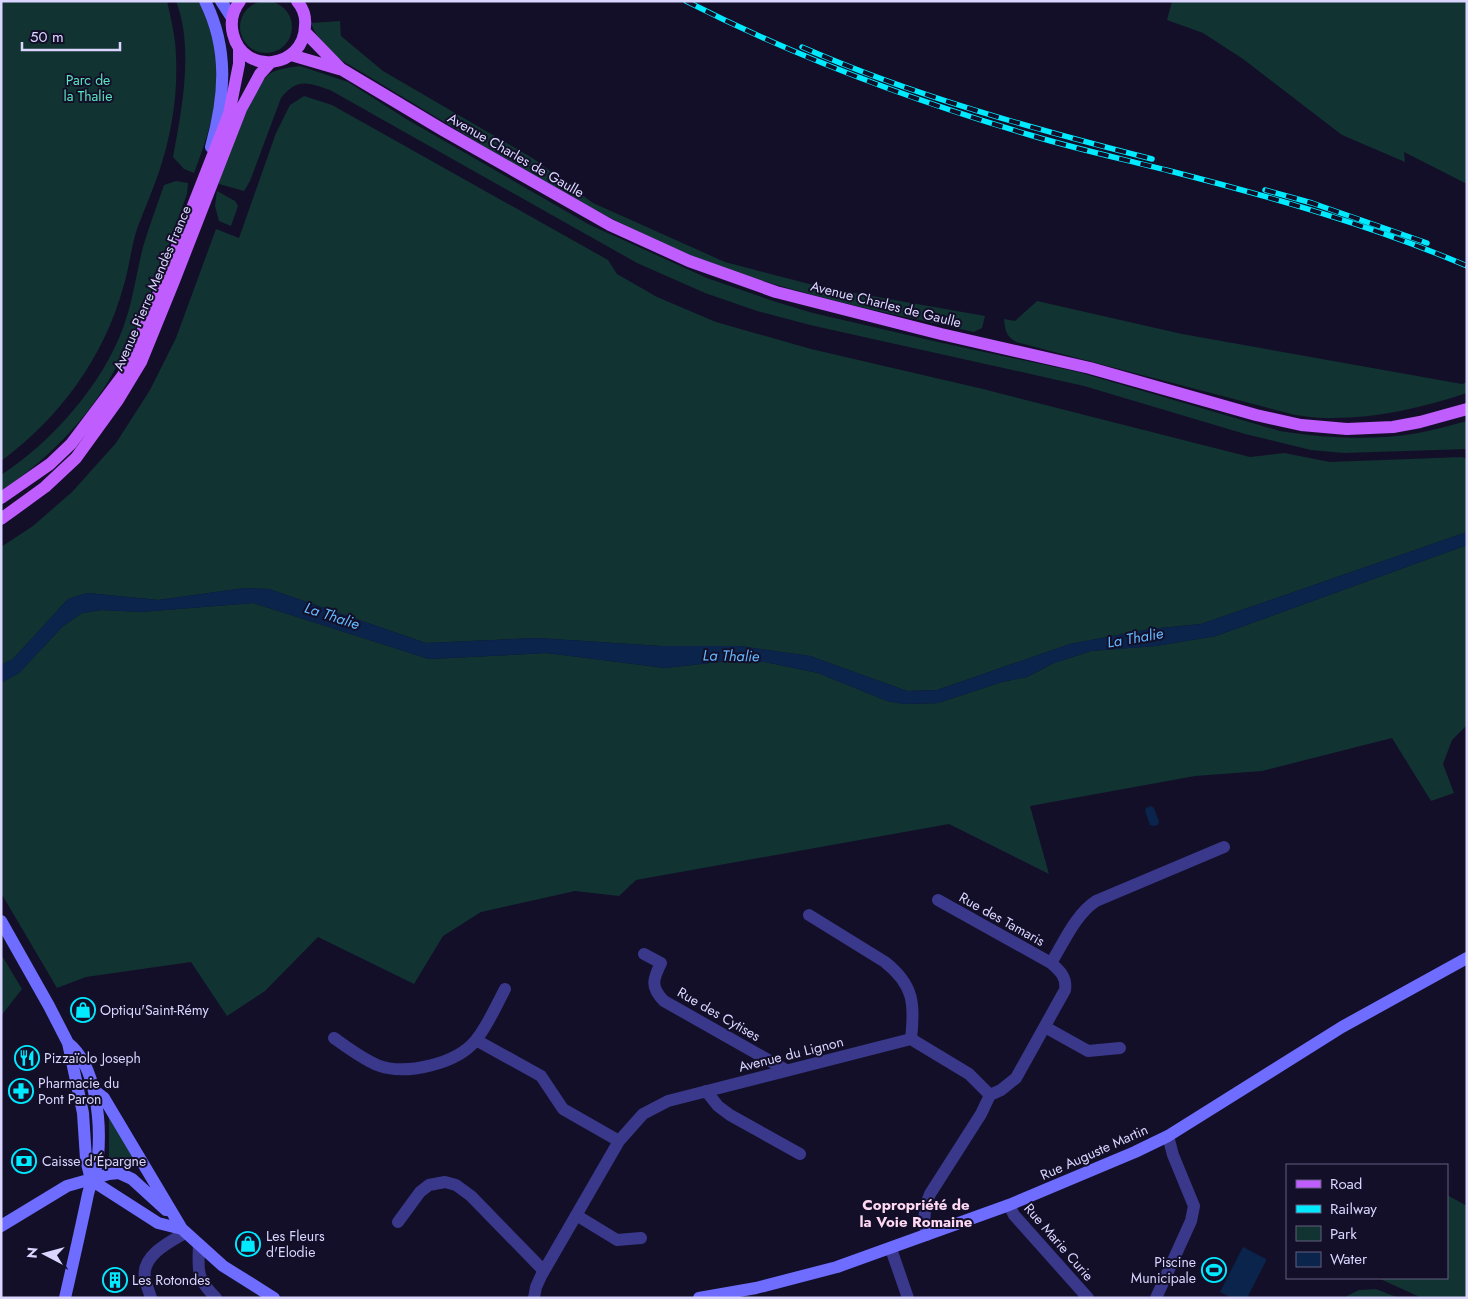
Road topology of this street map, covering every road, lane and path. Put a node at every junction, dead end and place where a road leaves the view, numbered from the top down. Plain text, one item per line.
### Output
1 (205, 1) edge
2 (221, 1) edge
3 (240, 1) edge
4 (297, 1) edge
5 (232, 18) junction
6 (305, 32) junction
7 (239, 48) junction
8 (291, 55) junction
9 (270, 62) junction
10 (341, 69) junction
11 (196, 199) junction
12 (1467, 409) edge
13 (1, 498) edge
14 (1, 519) edge
15 (1224, 847) dead end
16 (938, 900) dead end
17 (808, 915) dead end
18 (1, 921) edge
19 (644, 954) dead end
20 (1467, 958) edge
21 (1051, 963) junction
22 (505, 989) dead end
23 (1045, 1026) junction
24 (334, 1038) dead end
25 (911, 1039) junction
26 (476, 1040) junction
27 (68, 1044) junction
28 (1120, 1048) dead end
29 (786, 1070) junction
30 (95, 1091) junction
31 (706, 1091) junction
32 (990, 1095) junction
33 (1168, 1136) junction
34 (619, 1141) junction
35 (800, 1154) dead end
36 (91, 1180) junction
37 (1008, 1205) junction
38 (576, 1215) junction
39 (176, 1218) junction
40 (398, 1222) dead end
41 (1, 1226) edge
42 (183, 1231) junction
43 (927, 1234) junction
44 (641, 1238) dead end
45 (199, 1245) junction
46 (891, 1249) junction
47 (544, 1271) junction
48 (729, 1296) edge
49 (66, 1298) edge
50 (151, 1298) edge
51 (216, 1298) edge
52 (274, 1298) edge
53 (534, 1298) edge
54 (699, 1298) edge
55 (908, 1298) edge
56 (1088, 1298) edge
57 (1156, 1298) edge

1 - 11 main road
2 - 5 main road, Avenue Pierre Mendès France
3 - 5 main road
4 - 6 main road
5 - 7 main road, Avenue Pierre Mendès France
6 - 8 main road
6 - 10 main road, Avenue Charles de Gaulle
7 - 9 main road
7 - 11 main road, Avenue Pierre Mendès France
8 - 9 main road
8 - 10 main road, Avenue Charles de Gaulle
9 - 14 main road, Avenue Pierre Mendès France
10 - 12 main road, Avenue Charles de Gaulle
11 - 13 main road, Avenue Pierre Mendès France
15 - 21 street
16 - 21 street, Rue des Tamaris
17 - 25 street
18 - 27 main road
19 - 29 street, Rue des Cytises
20 - 33 main road, Rue Auguste Martin
21 - 23 street
22 - 26 street
23 - 28 street
23 - 32 street
24 - 26 street
25 - 29 street, Avenue du Lignon
25 - 32 street
26 - 34 street
27 - 30 main road
27 - 36 main road
29 - 31 street, Avenue du Lignon
30 - 36 main road
30 - 39 main road
31 - 34 street, Avenue du Lignon
31 - 35 street
32 - 43 street
33 - 37 main road, Rue Auguste Martin
33 - 57 street
34 - 38 street, Avenue du Lignon
36 - 39 main road
36 - 41 main road
36 - 42 main road
36 - 49 main road
37 - 43 main road, Rue Auguste Martin
37 - 56 street, Rue Marie Curie
38 - 44 street
38 - 47 street, Avenue du Lignon
39 - 42 main road
40 - 47 street
42 - 45 main road
42 - 50 street
43 - 46 main road, Rue Auguste Martin
45 - 51 street
45 - 52 main road
46 - 48 main road, Rue Auguste Martin
46 - 55 street
47 - 53 street, Avenue du Lignon
48 - 54 main road, Rue Auguste Martin

